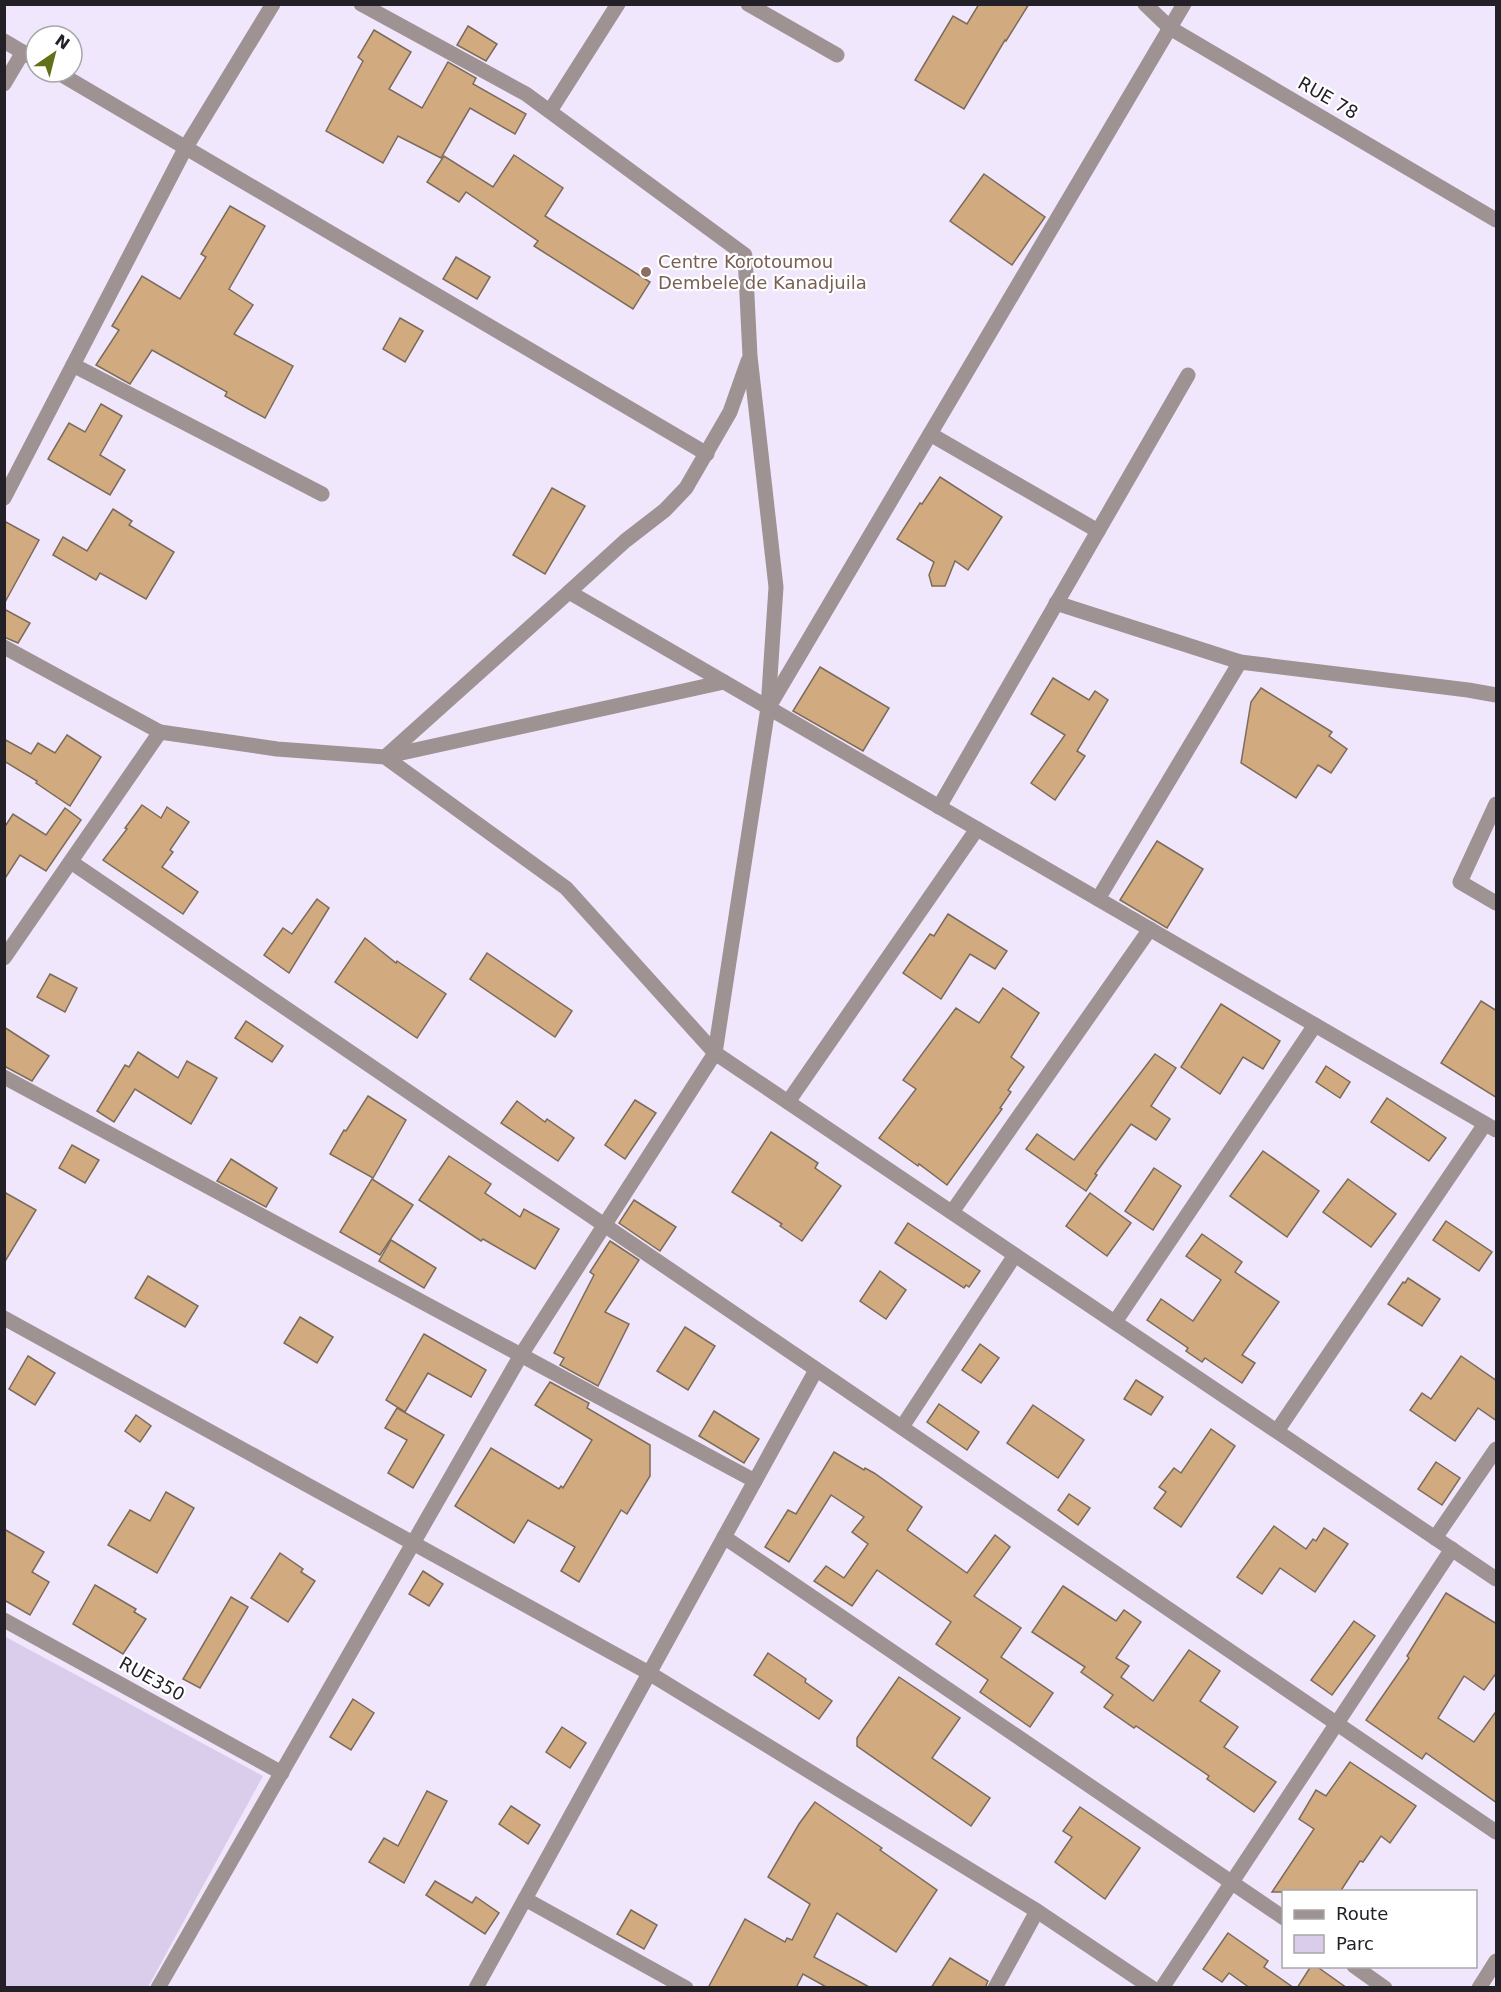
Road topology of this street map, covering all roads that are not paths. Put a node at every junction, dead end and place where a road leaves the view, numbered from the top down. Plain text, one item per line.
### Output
1 (273, 4) edge
2 (361, 4) edge
3 (618, 4) edge
4 (748, 4) edge
5 (1145, 4) edge
6 (1184, 4) edge
7 (1170, 28) junction
8 (4, 41) edge
9 (24, 53) edge
10 (837, 56) dead end
11 (24, 62) edge
12 (4, 84) edge
13 (78, 84) edge
14 (550, 111) junction
15 (186, 147) junction
16 (1497, 220) edge
17 (750, 356) junction
18 (73, 364) junction
19 (1188, 375) dead end
20 (930, 434) junction
21 (707, 454) junction
22 (322, 494) dead end
23 (4, 498) edge
24 (1098, 531) junction
25 (569, 592) junction
26 (1056, 603) junction
27 (4, 647) edge
28 (1240, 662) junction
29 (724, 682) junction
30 (1497, 695) edge
31 (768, 708) junction
32 (159, 732) junction
33 (386, 757) junction
34 (1497, 804) edge
35 (939, 807) junction
36 (977, 829) junction
37 (71, 862) junction
38 (1098, 899) junction
39 (1497, 903) edge
40 (1150, 929) junction
41 (4, 958) edge
42 (1315, 1025) junction
43 (715, 1053) junction
44 (4, 1077) edge
45 (788, 1102) junction
46 (1491, 1127) edge
47 (952, 1212) junction
48 (604, 1225) junction
49 (1015, 1255) junction
50 (4, 1318) edge
51 (1115, 1322) junction
52 (521, 1355) junction
53 (816, 1370) junction
54 (902, 1427) junction
55 (1277, 1431) junction
56 (1497, 1449) edge
57 (754, 1481) junction
58 (724, 1537) junction
59 (1435, 1538) junction
60 (413, 1543) junction
61 (1452, 1549) junction
62 (1497, 1579) edge
63 (4, 1620) edge
64 (649, 1673) junction
65 (1337, 1723) junction
66 (282, 1773) junction
67 (1497, 1832) edge
68 (1231, 1883) junction
69 (525, 1899) junction
70 (1037, 1911) junction
71 (1282, 1917) edge
72 (1497, 1961) edge
73 (1357, 1968) edge
74 (158, 1988) edge
75 (476, 1988) edge
76 (686, 1988) edge
77 (995, 1988) edge
78 (1152, 1988) edge
79 (1162, 1988) edge
80 (1385, 1988) edge
81 (1479, 1988) edge

1 - 15 street
2 - 14 street
3 - 14 street
4 - 10 street
5 - 7 street, RUE 78
6 - 7 street
7 - 16 street, RUE 78
7 - 20 street
8 - 9 street
11 - 12 street
13 - 15 street
14 - 17 street
15 - 18 street
15 - 21 street
17 - 21 street
17 - 31 street
18 - 22 street
18 - 23 street
19 - 24 street
20 - 24 street
20 - 31 street
21 - 25 street
24 - 26 street
25 - 29 street
25 - 33 street
26 - 28 street
26 - 35 street
27 - 32 street
28 - 30 street
28 - 38 street
29 - 31 street
29 - 33 street
31 - 35 street
31 - 43 street
32 - 33 street
32 - 37 street
33 - 43 street
34 - 39 street
35 - 36 street
36 - 38 street
36 - 45 street
37 - 41 street
37 - 48 street
38 - 40 street
40 - 42 street
40 - 47 street
42 - 46 street
42 - 51 street
43 - 45 street
43 - 48 street
44 - 52 street
45 - 47 street
46 - 55 street
47 - 49 street
48 - 52 street
48 - 53 street
49 - 51 street
49 - 54 street
50 - 60 street
51 - 55 street
52 - 57 street
52 - 60 street
53 - 54 street
53 - 57 street
54 - 65 street
55 - 59 street
56 - 59 street
57 - 58 street
58 - 64 street
58 - 68 street
59 - 61 street
60 - 64 street
60 - 66 street
61 - 62 street
61 - 65 street
63 - 66 street, RUE350
64 - 69 street
64 - 70 street
65 - 67 street
65 - 68 street
66 - 74 street
68 - 71 street
68 - 79 street
69 - 75 street
69 - 76 street
70 - 77 street
70 - 78 street
72 - 81 street
73 - 80 street

